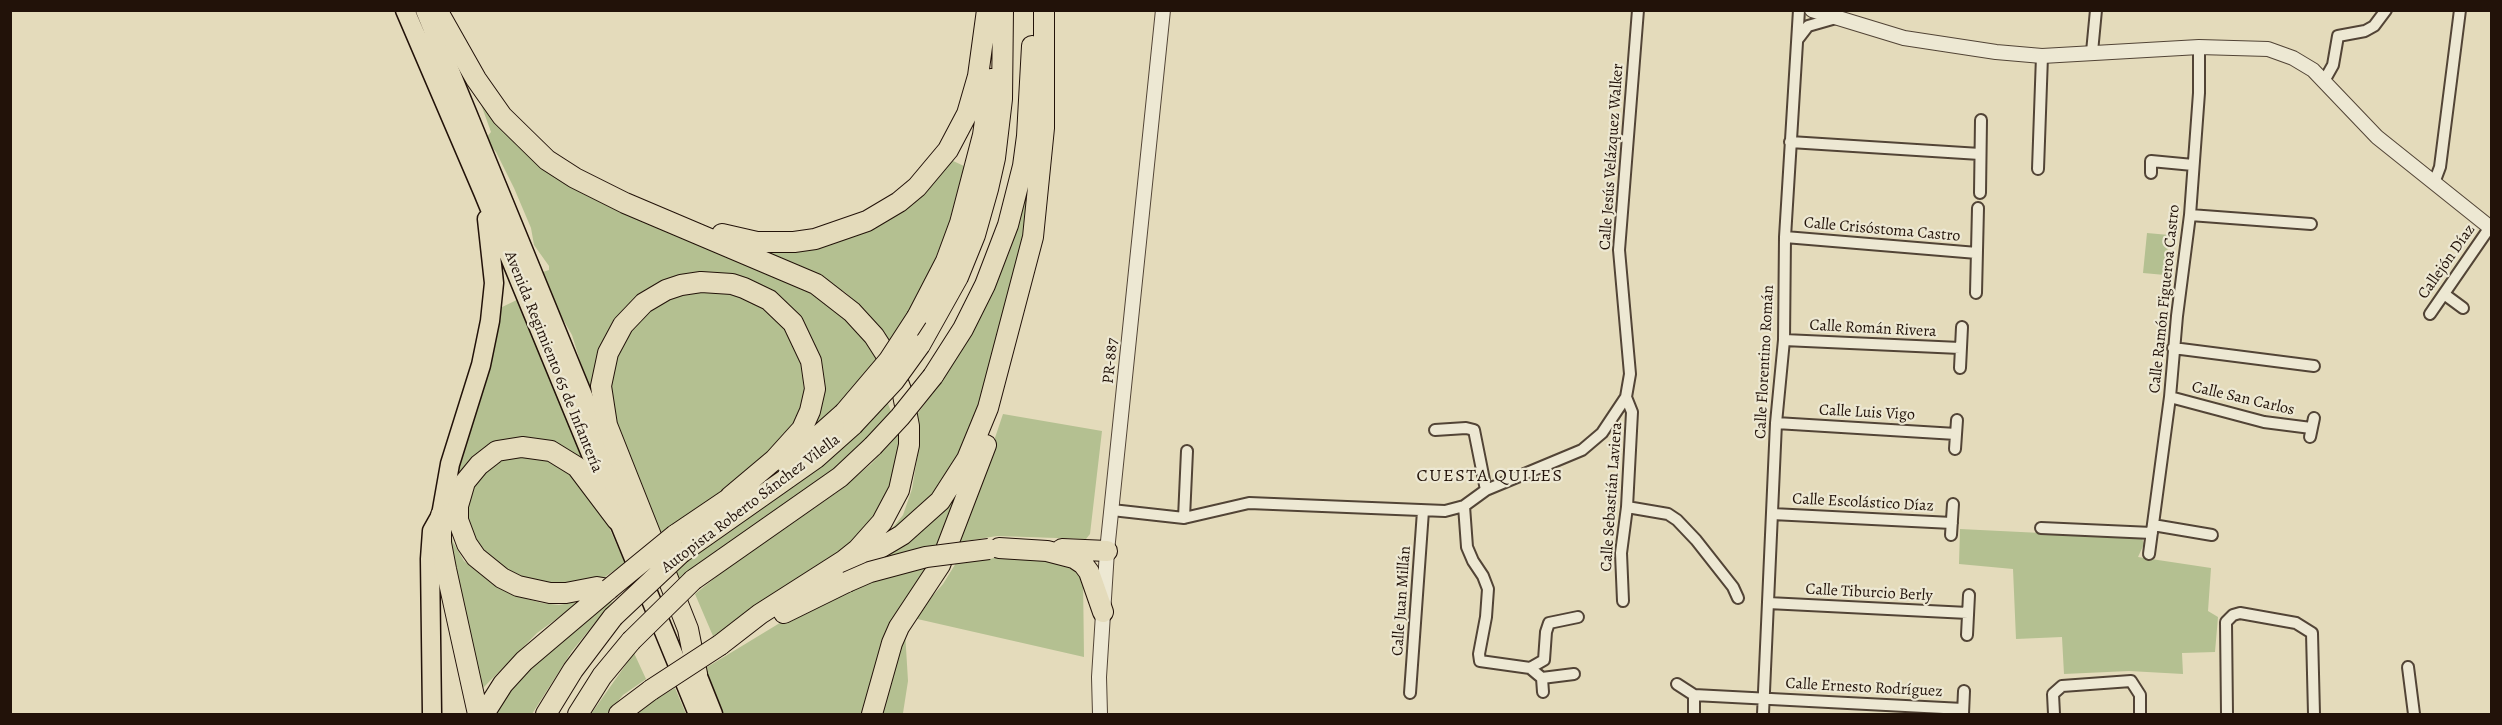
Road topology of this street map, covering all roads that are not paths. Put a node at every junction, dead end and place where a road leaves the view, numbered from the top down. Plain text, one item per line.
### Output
1 (405, 10) edge
2 (425, 10) edge
3 (437, 10) edge
4 (987, 10) edge
5 (996, 10) edge
6 (1003, 10) edge
7 (1032, 10) edge
8 (1044, 10) edge
9 (1163, 10) edge
10 (1638, 10) edge
11 (1799, 10) edge
12 (1812, 10) edge
13 (2096, 10) edge
14 (2386, 10) edge
15 (2460, 10) edge
16 (1836, 18) junction
17 (1797, 39) junction
18 (2199, 47) junction
19 (2092, 52) junction
20 (2042, 56) junction
21 (2324, 81) junction
22 (1981, 120) dead end
23 (1790, 142) junction
24 (1980, 154) junction
25 (2193, 165) junction
26 (2038, 169) dead end
27 (2151, 173) dead end
28 (2434, 183) junction
29 (483, 192) junction
30 (1980, 193) dead end
31 (1978, 208) dead end
32 (2190, 215) junction
33 (661, 219) junction
34 (2311, 224) dead end
35 (2491, 228) edge
36 (1033, 237) junction
37 (1785, 237) junction
38 (1977, 253) junction
39 (1976, 293) dead end
40 (2444, 294) junction
41 (2463, 308) dead end
42 (2430, 314) dead end
43 (1962, 327) dead end
44 (1784, 340) junction
45 (1960, 348) junction
46 (2173, 348) junction
47 (2314, 366) dead end
48 (1960, 368) dead end
49 (1626, 396) junction
50 (2170, 397) junction
51 (848, 419) junction
52 (1957, 420) dead end
53 (1776, 423) junction
54 (2312, 428) dead end
55 (1435, 430) dead end
56 (1956, 434) junction
57 (1955, 449) dead end
58 (1187, 450) dead end
59 (1486, 490) junction
60 (730, 497) junction
61 (1953, 504) dead end
62 (1464, 506) junction
63 (1627, 507) junction
64 (1112, 510) junction
65 (1423, 511) junction
66 (1772, 514) junction
67 (441, 515) junction
68 (1184, 518) junction
69 (617, 520) junction
70 (1952, 523) junction
71 (2041, 528) dead end
72 (2152, 529) junction
73 (1951, 535) dead end
74 (2212, 535) dead end
75 (678, 544) junction
76 (994, 548) junction
77 (1107, 551) junction
78 (2149, 554) dead end
79 (817, 578) junction
80 (609, 589) junction
81 (1969, 595) dead end
82 (1737, 598) dead end
83 (1623, 601) dead end
84 (1768, 603) junction
85 (1103, 612) junction
86 (1968, 613) junction
87 (1578, 617) dead end
88 (1967, 635) dead end
89 (720, 645) junction
90 (1530, 668) junction
91 (2408, 668) dead end
92 (697, 674) junction
93 (1574, 674) dead end
94 (1542, 678) junction
95 (1677, 684) dead end
96 (1543, 692) dead end
97 (1964, 692) dead end
98 (1410, 693) dead end
99 (1694, 695) junction
100 (1764, 697) junction
101 (1963, 712) edge
102 (432, 714) edge
103 (478, 714) edge
104 (484, 714) edge
105 (546, 714) edge
106 (578, 714) edge
107 (620, 714) edge
108 (698, 714) edge
109 (713, 714) edge
110 (872, 714) edge
111 (1100, 714) edge
112 (1694, 714) edge
113 (1763, 714) edge
114 (2054, 714) edge
115 (2140, 714) edge
116 (2228, 714) edge
117 (2314, 714) edge
118 (2414, 714) edge

1 - 29 main road, Avenida Regimiento 65 de Infantería
2 - 92 main road, Avenida Regimiento 65 de Infantería
3 - 33 highway
4 - 33 highway
5 - 51 highway, bridge
6 - 51 highway, Autopista Roberto Sánchez Vilella, bridge
7 - 106 highway, Autopista Roberto Sánchez Vilella, bridge
8 - 36 highway
9 - 64 street, PR-887
10 - 49 street, Calle Jesús Velázquez Walker
11 - 17 street, Calle Florentino Román
12 - 16 street
13 - 19 street
14 - 21 street
15 - 28 street
16 - 17 street
16 - 20 street
17 - 23 street, Calle Florentino Román
18 - 19 street
18 - 21 street
18 - 25 street, Calle Ramón Figueroa Castro
19 - 20 street
20 - 26 street
21 - 28 street
22 - 24 street
23 - 24 street
23 - 37 street, Calle Florentino Román
24 - 30 street
25 - 27 street
25 - 32 street, Calle Ramón Figueroa Castro
28 - 35 street
29 - 67 main road
29 - 69 main road, Avenida Regimiento 65 de Infantería
31 - 38 street
32 - 34 street
32 - 46 street, Calle Ramón Figueroa Castro
33 - 79 highway
35 - 40 street, Callejón Díaz
36 - 79 highway
36 - 110 highway
37 - 38 street, Calle Crisóstoma Castro
37 - 44 street, Calle Florentino Román
38 - 39 street
40 - 41 street
40 - 42 street, Callejón Díaz
43 - 45 street
44 - 45 street, Calle Román Rivera
44 - 53 street, Calle Florentino Román
45 - 48 street
46 - 47 street
46 - 50 street, Calle Ramón Figueroa Castro
49 - 59 street, Calle Jesús Velázquez Walker
49 - 63 street, Calle Sebastián Laviera
50 - 54 street, Calle San Carlos
50 - 72 street, Calle Ramón Figueroa Castro
51 - 60 highway
51 - 75 highway, Autopista Roberto Sánchez Vilella
52 - 56 street
53 - 56 street, Calle Luis Vigo
53 - 66 street, Calle Florentino Román
55 - 59 street
56 - 57 street
58 - 68 street
59 - 62 street, Calle Jesús Velázquez Walker
60 - 75 highway
60 - 92 highway
61 - 70 street
62 - 65 street, Calle Jesús Velázquez Walker
62 - 90 street
63 - 82 street
63 - 83 street, Calle Sebastián Laviera
64 - 68 street, Calle Jesús Velázquez Walker
64 - 77 street, PR-887
65 - 68 street, Calle Jesús Velázquez Walker
65 - 98 street, Calle Juan Millán
66 - 70 street, Calle Escolástico Díaz
66 - 84 street, Calle Florentino Román
67 - 102 main road
67 - 103 highway
69 - 80 highway
69 - 108 main road, Avenida Regimiento 65 de Infantería
70 - 73 street
71 - 72 street
72 - 74 street
72 - 78 street, Calle Ramón Figueroa Castro
75 - 80 highway, bridge
75 - 105 highway, Autopista Roberto Sánchez Vilella, bridge
76 - 77 highway
76 - 85 highway
76 - 89 highway, bridge
77 - 85 street, PR-887
79 - 89 highway
80 - 104 highway
81 - 86 street
84 - 86 street, Calle Tiburcio Berly
84 - 100 street, Calle Florentino Román
85 - 111 street, PR-887
86 - 88 street
87 - 90 street
89 - 107 highway, bridge
90 - 94 street
91 - 118 street
92 - 109 main road, Avenida Regimiento 65 de Infantería
93 - 94 street
94 - 96 street
95 - 99 street
97 - 101 street
99 - 100 street, Calle Ernesto Rodríguez
99 - 112 street
100 - 101 street, Calle Ernesto Rodríguez
100 - 113 street, Calle Florentino Román
114 - 115 street
116 - 117 street

